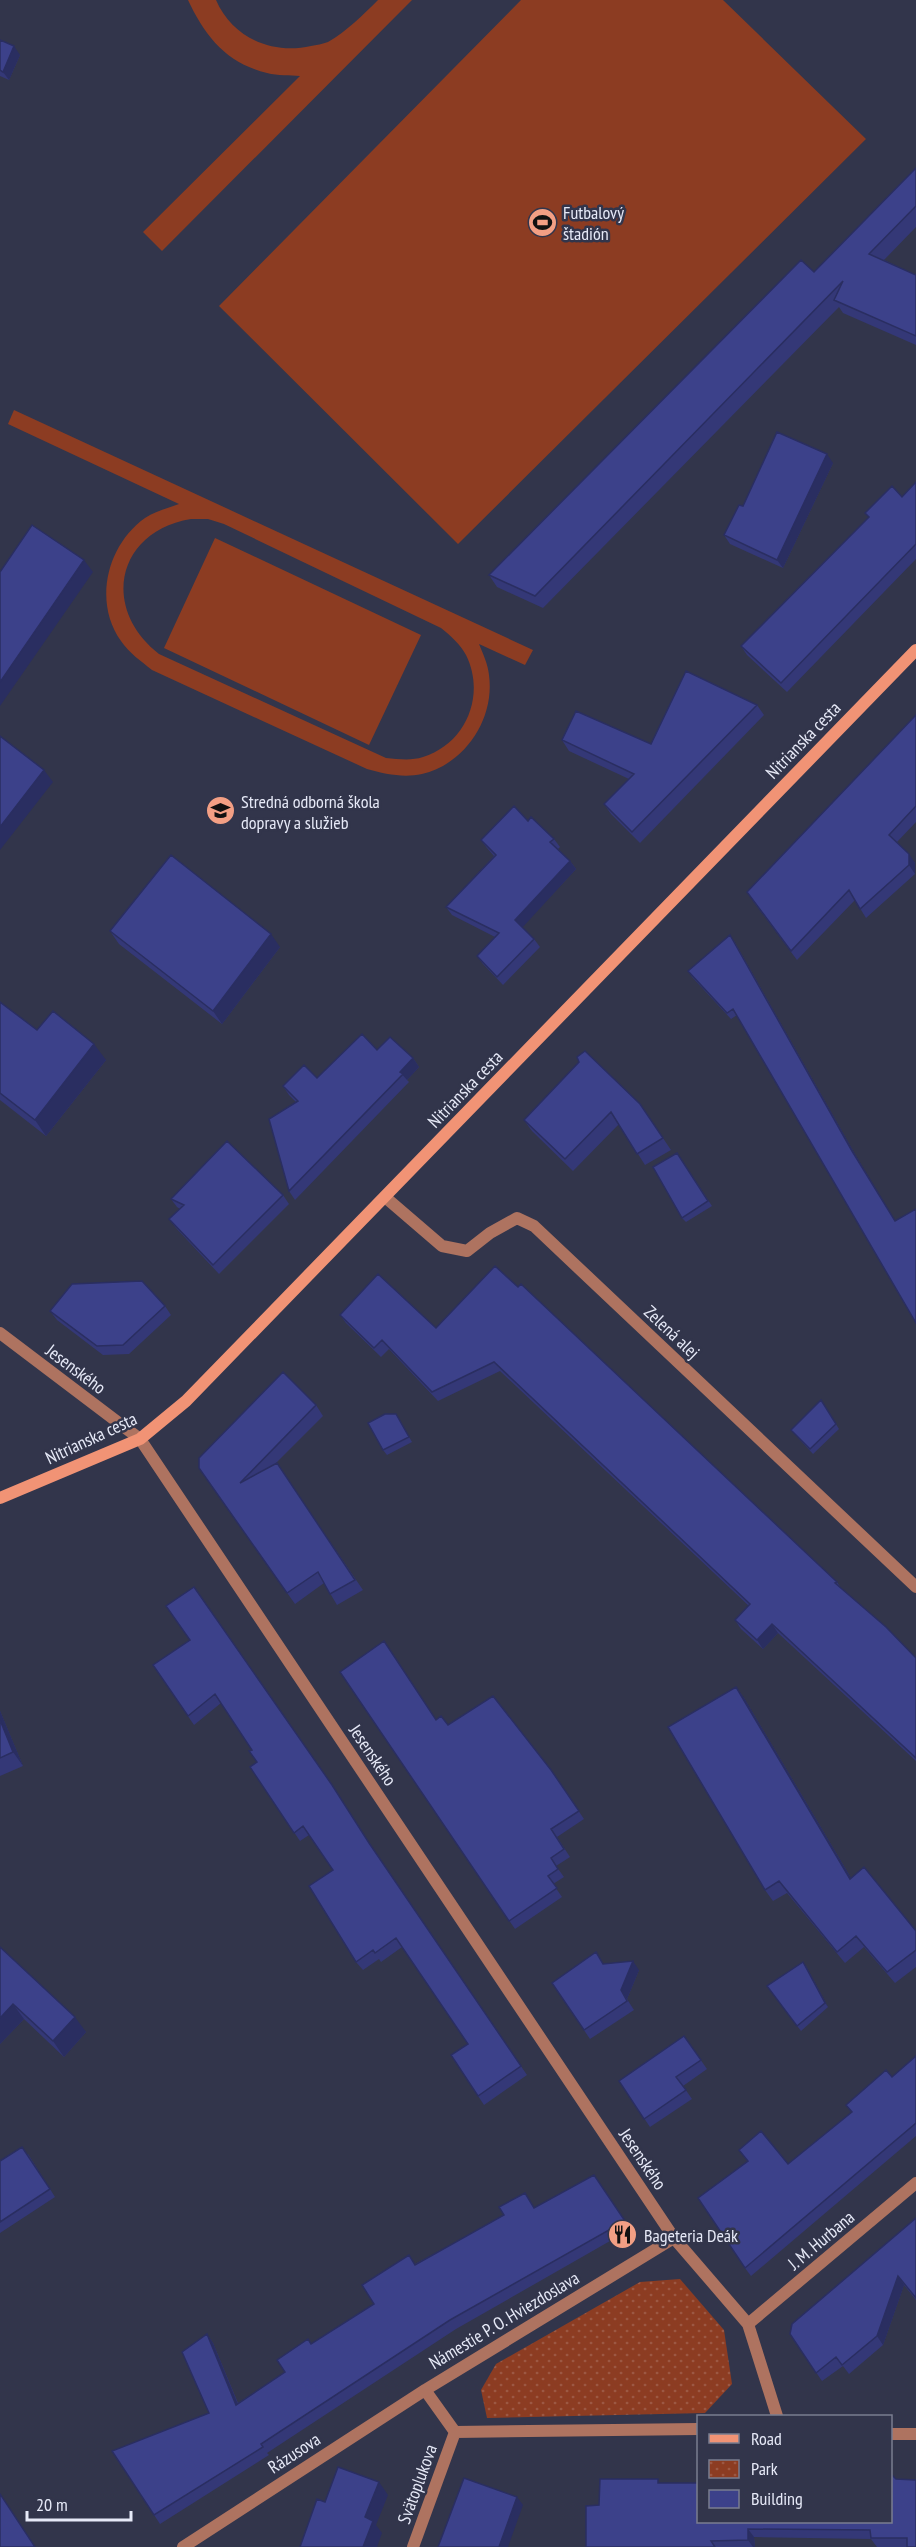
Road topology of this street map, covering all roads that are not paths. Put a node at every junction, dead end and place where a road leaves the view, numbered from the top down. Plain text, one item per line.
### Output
1 (916, 650) edge
2 (385, 1197) junction
3 (0, 1333) edge
4 (140, 1439) junction
5 (0, 1498) edge
6 (916, 1587) edge
7 (916, 2183) edge
8 (674, 2238) junction
9 (748, 2324) junction
10 (425, 2390) junction
11 (777, 2415) edge
12 (697, 2429) edge
13 (455, 2432) junction
14 (892, 2434) edge
15 (916, 2434) edge
16 (183, 2547) edge
17 (413, 2547) edge

1 - 2 main road, Nitrianska cesta
2 - 4 main road, Nitrianska cesta
2 - 6 street, Zelená alej
3 - 4 street, Jesenského
4 - 5 main road, Nitrianska cesta
4 - 8 street, Jesenského
7 - 9 street, J. M. Hurbana
8 - 9 street
8 - 10 street, Námestie P. O. Hviezdoslava
9 - 11 street
10 - 13 street, Námestie P. O. Hviezdoslava
10 - 16 street, Rázusova
12 - 13 street
13 - 17 street, Svätoplukova
14 - 15 street

